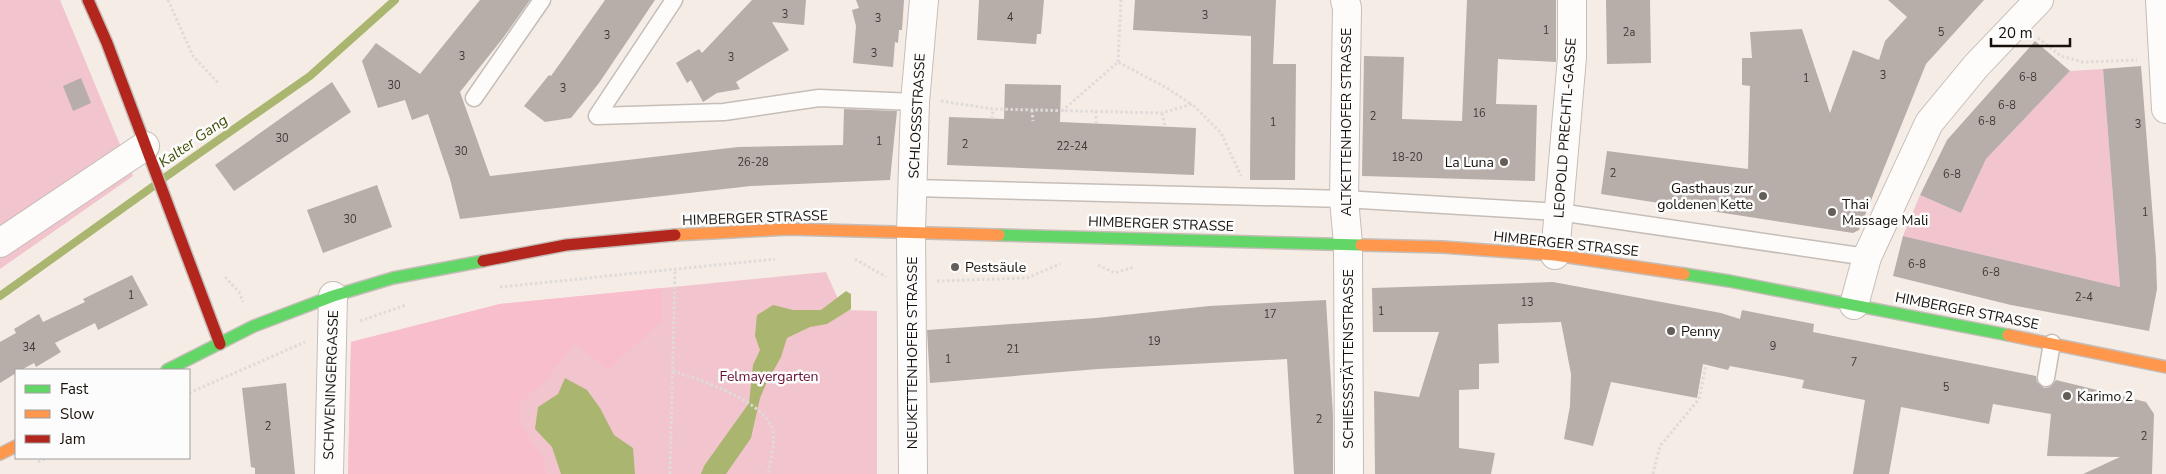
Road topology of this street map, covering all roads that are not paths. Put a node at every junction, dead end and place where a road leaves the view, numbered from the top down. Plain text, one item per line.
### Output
1 (88, 0) edge
2 (542, 0) edge
3 (674, 0) edge
4 (924, 0) edge
5 (1345, 0) edge
6 (1572, 0) edge
7 (2039, 0) edge
8 (2160, 0) edge
9 (474, 98) dead end
10 (915, 102) junction
11 (2166, 109) edge
12 (147, 151) junction
13 (913, 188) junction
14 (1344, 199) junction
15 (1559, 212) junction
16 (911, 231) junction
17 (0, 243) edge
18 (1348, 244) junction
19 (1554, 255) junction
20 (1867, 257) junction
21 (334, 296) junction
22 (1854, 305) junction
23 (2052, 343) junction
24 (220, 344) junction
25 (2166, 367) edge
26 (169, 369) edge
27 (2046, 378) dead end
28 (15, 446) edge
29 (0, 454) edge
30 (329, 474) edge
31 (913, 474) edge
32 (1349, 474) edge

1 - 12 main road
2 - 9 lane
3 - 10 lane
4 - 10 street, SCHLOSSSTRASSE
5 - 14 street, ALTKETTENHOFER STRASSE
6 - 15 street, LEOPOLD PRECHTL-GASSE
7 - 20 street
8 - 11 street
10 - 13 street, SCHLOSSSTRASSE
12 - 17 street
12 - 24 main road
13 - 14 lane
13 - 16 street, SCHLOSSSTRASSE
14 - 15 lane
14 - 18 street, ALTKETTENHOFER STRASSE
15 - 19 street, LEOPOLD PRECHTL-GASSE
15 - 20 lane
16 - 18 main road, HIMBERGER STRASSE
16 - 21 main road, HIMBERGER STRASSE
16 - 31 street, NEUKETTENHOFER STRASSE
18 - 19 main road, HIMBERGER STRASSE
18 - 32 street, SCHIESSSTÄTTENSTRASSE
19 - 22 main road, HIMBERGER STRASSE
20 - 22 street
21 - 24 main road, HIMBERGER STRASSE
21 - 30 street, SCHWENINGERGASSE
22 - 23 main road, HIMBERGER STRASSE
23 - 25 main road, HIMBERGER STRASSE
23 - 27 lane
24 - 26 main road, HIMBERGER STRASSE
28 - 29 main road

